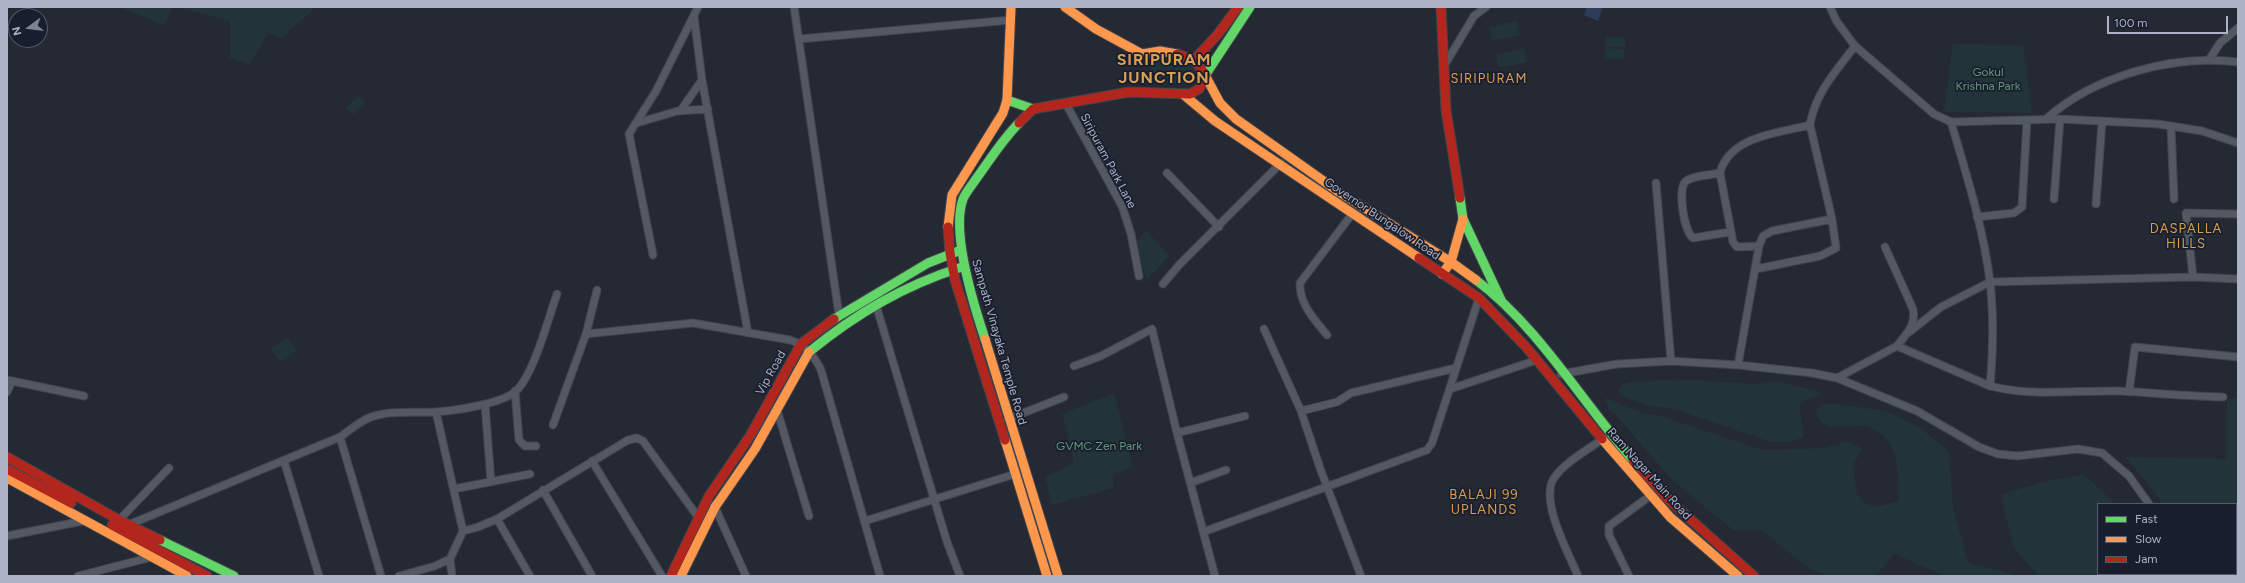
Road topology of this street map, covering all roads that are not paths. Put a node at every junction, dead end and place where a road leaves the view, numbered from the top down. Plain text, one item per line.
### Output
1 (698, 7) edge
2 (794, 7) edge
3 (1011, 7) edge
4 (1065, 7) edge
5 (1238, 7) edge
6 (1250, 7) edge
7 (1441, 7) edge
8 (1486, 7) edge
9 (1830, 7) edge
10 (694, 16) junction
11 (1011, 20) junction
12 (2235, 30) edge
13 (799, 39) junction
14 (1855, 46) junction
15 (1194, 60) junction
16 (2209, 60) junction
17 (2238, 62) edge
18 (1444, 67) junction
19 (1206, 75) junction
20 (702, 80) junction
21 (1184, 95) junction
22 (1007, 100) junction
23 (1066, 104) junction
24 (708, 109) junction
25 (1033, 109) junction
26 (678, 111) junction
27 (2046, 119) junction
28 (2027, 120) junction
29 (2060, 120) junction
30 (1951, 122) junction
31 (2102, 122) junction
32 (637, 123) junction
33 (1810, 125) junction
34 (2171, 126) junction
35 (2238, 143) edge
36 (1287, 155) junction
37 (1280, 164) junction
38 (1167, 173) dead end
39 (1720, 173) junction
40 (1656, 183) dead end
41 (2054, 199) dead end
42 (2174, 199) dead end
43 (2096, 204) dead end
44 (1352, 214) junction
45 (2238, 214) edge
46 (1976, 217) junction
47 (1463, 219) junction
48 (1832, 219) junction
49 (1219, 227) junction
50 (1730, 232) junction
51 (1759, 246) junction
52 (1886, 247) dead end
53 (961, 250) junction
54 (950, 253) junction
55 (653, 255) dead end
56 (1451, 262) junction
57 (965, 266) junction
58 (1756, 269) junction
59 (953, 270) junction
60 (1442, 274) junction
61 (1139, 276) dead end
62 (2193, 277) junction
63 (2238, 279) edge
64 (1990, 282) junction
65 (1163, 284) dead end
66 (597, 290) dead end
67 (557, 294) dead end
68 (1478, 298) junction
69 (1502, 302) junction
70 (876, 305) junction
71 (839, 315) junction
72 (1264, 330) dead end
73 (748, 332) junction
74 (1908, 333) junction
75 (586, 334) junction
76 (1327, 335) dead end
77 (801, 344) junction
78 (1897, 346) junction
79 (809, 352) junction
80 (2238, 357) edge
81 (1537, 360) junction
82 (1671, 361) junction
83 (1738, 365) junction
84 (1074, 366) dead end
85 (1456, 368) junction
86 (1564, 373) junction
87 (1837, 378) junction
88 (1552, 379) junction
89 (10, 381) edge
90 (1990, 386) junction
91 (1450, 389) junction
92 (515, 391) junction
93 (7, 392) edge
94 (2129, 392) junction
95 (84, 396) dead end
96 (1064, 397) dead end
97 (2223, 397) dead end
98 (485, 404) junction
99 (777, 410) junction
100 (1301, 411) junction
101 (436, 412) junction
102 (1244, 416) dead end
103 (1008, 419) junction
104 (553, 425) dead end
105 (1177, 433) junction
106 (340, 437) junction
107 (1601, 440) junction
108 (536, 446) dead end
109 (7, 457) edge
110 (284, 461) junction
111 (592, 461) junction
112 (169, 468) dead end
113 (7, 469) edge
114 (1226, 470) dead end
115 (530, 474) dead end
116 (1016, 474) junction
117 (7, 478) edge
118 (491, 482) junction
119 (1190, 483) junction
120 (1328, 488) junction
121 (454, 489) junction
122 (543, 490) junction
123 (709, 496) junction
124 (1650, 496) junction
125 (935, 500) junction
126 (2148, 503) edge
127 (715, 507) junction
128 (809, 516) dead end
129 (698, 517) junction
130 (497, 519) junction
131 (83, 520) junction
132 (119, 520) junction
133 (865, 521) junction
134 (128, 525) junction
135 (463, 530) junction
136 (1203, 532) junction
137 (7, 536) edge
138 (152, 557) junction
139 (450, 559) junction
140 (182, 575) edge
141 (78, 576) edge
142 (207, 576) edge
143 (234, 576) edge
144 (319, 576) edge
145 (381, 576) edge
146 (399, 576) edge
147 (452, 576) edge
148 (530, 576) edge
149 (592, 576) edge
150 (662, 576) edge
151 (671, 576) edge
152 (681, 576) edge
153 (746, 576) edge
154 (880, 576) edge
155 (960, 576) edge
156 (1048, 576) edge
157 (1058, 576) edge
158 (1216, 576) edge
159 (1361, 576) edge
160 (1578, 576) edge
161 (1629, 576) edge
162 (1738, 576) edge
163 (1754, 576) edge

1 - 10 street
2 - 13 street
3 - 11 main road, Sampath Vinayaka Temple Road
4 - 15 main road
5 - 15 main road
6 - 19 main road
7 - 18 main road
8 - 18 street
9 - 14 street
10 - 20 street
10 - 32 street
11 - 13 street
11 - 22 main road, Sampath Vinayaka Temple Road
12 - 16 street
13 - 71 street
14 - 30 street
14 - 33 street
15 - 19 main road
16 - 17 street
16 - 27 street
18 - 47 main road
19 - 21 main road
19 - 36 main road
20 - 24 street
20 - 26 street
21 - 23 main road
21 - 37 main road, Governor Bungalow Road
22 - 25 main road
22 - 54 main road, Sampath Vinayaka Temple Road
23 - 25 main road
23 - 61 street, Siripuram Park Lane
24 - 26 street
24 - 73 street
25 - 53 main road, Sampath Vinayaka Temple Road
26 - 32 street
27 - 28 street
27 - 29 street
28 - 30 street
28 - 46 street
29 - 31 street
29 - 41 street
30 - 46 street
31 - 34 street
31 - 43 street
32 - 55 street
33 - 39 street
33 - 48 street
34 - 35 street
34 - 42 street
36 - 37 street
36 - 56 main road
37 - 44 main road, Governor Bungalow Road
37 - 49 street
38 - 49 street
39 - 50 street
39 - 50 street
40 - 82 street
44 - 60 main road, Governor Bungalow Road
44 - 76 street
45 - 62 street
46 - 64 street
47 - 56 main road
47 - 69 main road
48 - 51 street
48 - 58 street
49 - 65 street
50 - 51 street
51 - 58 street
52 - 74 street
53 - 54 main road, Vip Road
53 - 57 main road, Sampath Vinayaka Temple Road
54 - 59 main road, Sampath Vinayaka Temple Road
54 - 71 main road, Vip Road
56 - 60 main road
56 - 69 main road
57 - 59 main road, Vip Road
57 - 103 main road, Sampath Vinayaka Temple Road
58 - 83 street
59 - 70 main road, Vip Road
59 - 116 main road, Sampath Vinayaka Temple Road
60 - 68 main road, Governor Bungalow Road
62 - 63 street
62 - 64 street
64 - 74 street
64 - 90 street
66 - 75 street
67 - 92 street
68 - 81 main road, Governor Bungalow Road
68 - 85 street
69 - 86 main road
70 - 79 main road, Vip Road
70 - 125 street
71 - 77 main road, Vip Road
72 - 100 street
73 - 75 street
73 - 77 street
74 - 78 street
75 - 104 street
77 - 79 street
77 - 123 main road, Vip Road
78 - 87 street
78 - 90 street
79 - 99 main road, Vip Road
79 - 133 street
80 - 94 street
81 - 88 main road, Governor Bungalow Road
81 - 91 street
82 - 83 street
82 - 86 street
83 - 87 street
84 - 105 street
85 - 91 street
85 - 100 street
86 - 88 street
86 - 163 main road
87 - 126 street
88 - 107 main road, Ram Nagar Main Road
89 - 93 street
89 - 95 street
90 - 94 street
91 - 120 street
92 - 98 street
92 - 108 street
94 - 97 street
96 - 103 street
98 - 101 street
98 - 118 street
99 - 127 main road, Vip Road
99 - 128 street
100 - 120 street
101 - 106 street
101 - 121 street
102 - 105 street
103 - 157 main road, Sampath Vinayaka Temple Road
105 - 119 street
106 - 110 street
106 - 145 street
107 - 124 main road, Ram Nagar Main Road
107 - 160 street
109 - 132 main road
110 - 134 street
110 - 144 street
111 - 122 street
111 - 129 street
111 - 150 street
112 - 132 street
113 - 142 main road
114 - 119 street
115 - 118 street
116 - 125 street
116 - 156 main road, Sampath Vinayaka Temple Road
117 - 131 main road
118 - 121 street
119 - 136 street
120 - 136 street
120 - 159 street
121 - 135 street
122 - 130 street
122 - 149 street
123 - 127 street
123 - 129 main road, Vip Road
124 - 161 street
124 - 162 main road, Ram Nagar Main Road
125 - 133 street
125 - 155 street
127 - 152 main road, Vip Road
127 - 153 street
129 - 151 main road, Vip Road
130 - 135 street
130 - 148 street
131 - 137 street
131 - 138 main road
132 - 134 main road
133 - 154 street
134 - 143 main road
135 - 139 street
136 - 158 street
138 - 140 main road
138 - 141 street
139 - 146 street
139 - 147 street

